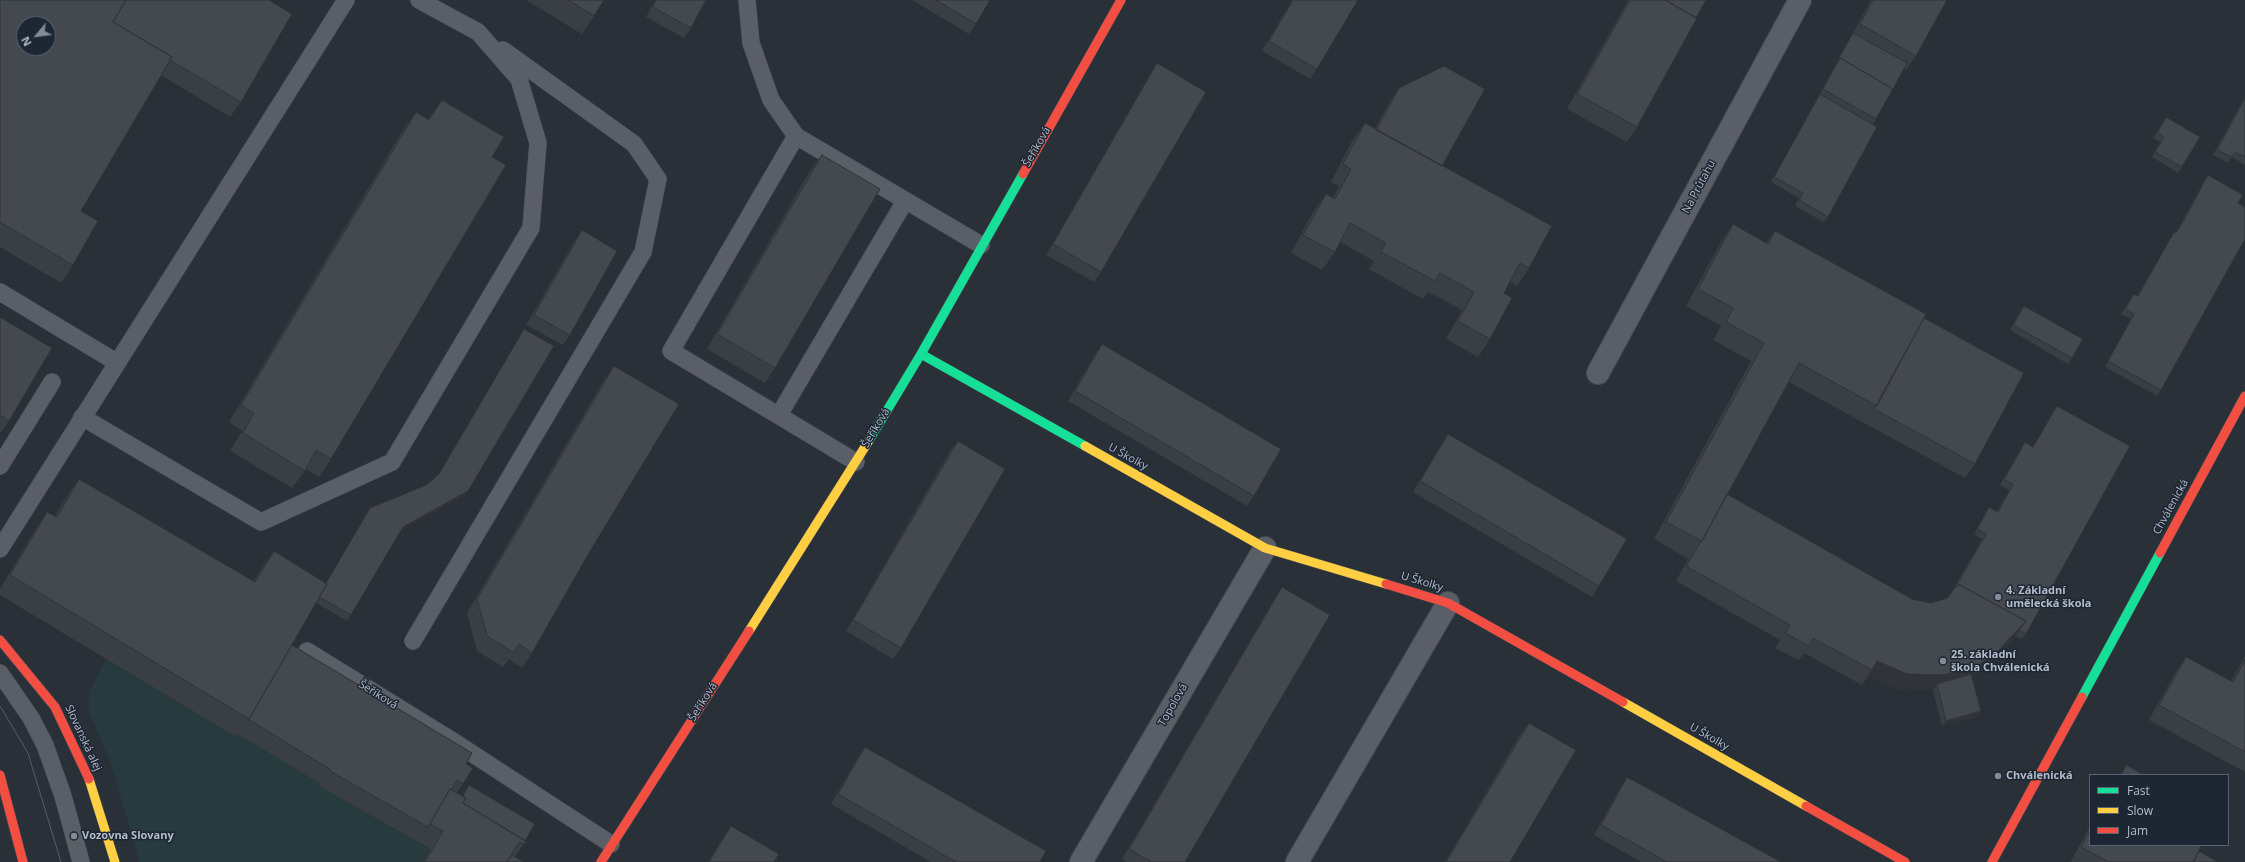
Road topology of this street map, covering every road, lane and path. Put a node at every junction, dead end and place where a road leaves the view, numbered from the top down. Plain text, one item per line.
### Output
1 (346, 0) edge
2 (419, 0) edge
3 (747, 0) edge
4 (1121, 0) edge
5 (1800, 0) edge
6 (478, 32) junction
7 (796, 136) junction
8 (904, 201) junction
9 (981, 245) junction
10 (0, 292) edge
11 (921, 354) junction
12 (116, 362) junction
13 (1598, 374) dead end
14 (52, 382) dead end
15 (2245, 396) edge
16 (778, 415) junction
17 (82, 417) junction
18 (856, 462) junction
19 (0, 466) edge
20 (1265, 548) junction
21 (0, 549) edge
22 (1448, 603) junction
23 (0, 640) edge
24 (412, 641) dead end
25 (307, 651) edge
26 (0, 674) edge
27 (0, 775) edge
28 (611, 844) junction
29 (24, 862) edge
30 (81, 862) edge
31 (115, 862) edge
32 (601, 862) edge
33 (1081, 862) edge
34 (1297, 862) edge
35 (1905, 862) edge
36 (1992, 862) edge

1 - 12 lane
2 - 6 lane
3 - 7 lane
4 - 9 street, Šeříková
5 - 13 street, Na Průtahu
6 - 17 lane
6 - 24 lane
7 - 8 lane
7 - 16 lane
8 - 9 lane
8 - 16 lane
9 - 11 street, Šeříková
10 - 12 lane
11 - 18 street, Šeříková
11 - 20 street, U Školky
12 - 17 lane
14 - 19 lane
15 - 36 street, Chválenická
16 - 18 lane
17 - 21 lane
18 - 28 street, Šeříková
20 - 22 street, U Školky
20 - 33 street, Topolová
22 - 34 street
22 - 35 street, U Školky
23 - 31 street, Slovanská alej
25 - 28 lane, Šeříková
26 - 30 lane
27 - 29 street
28 - 32 street, Šeříková

